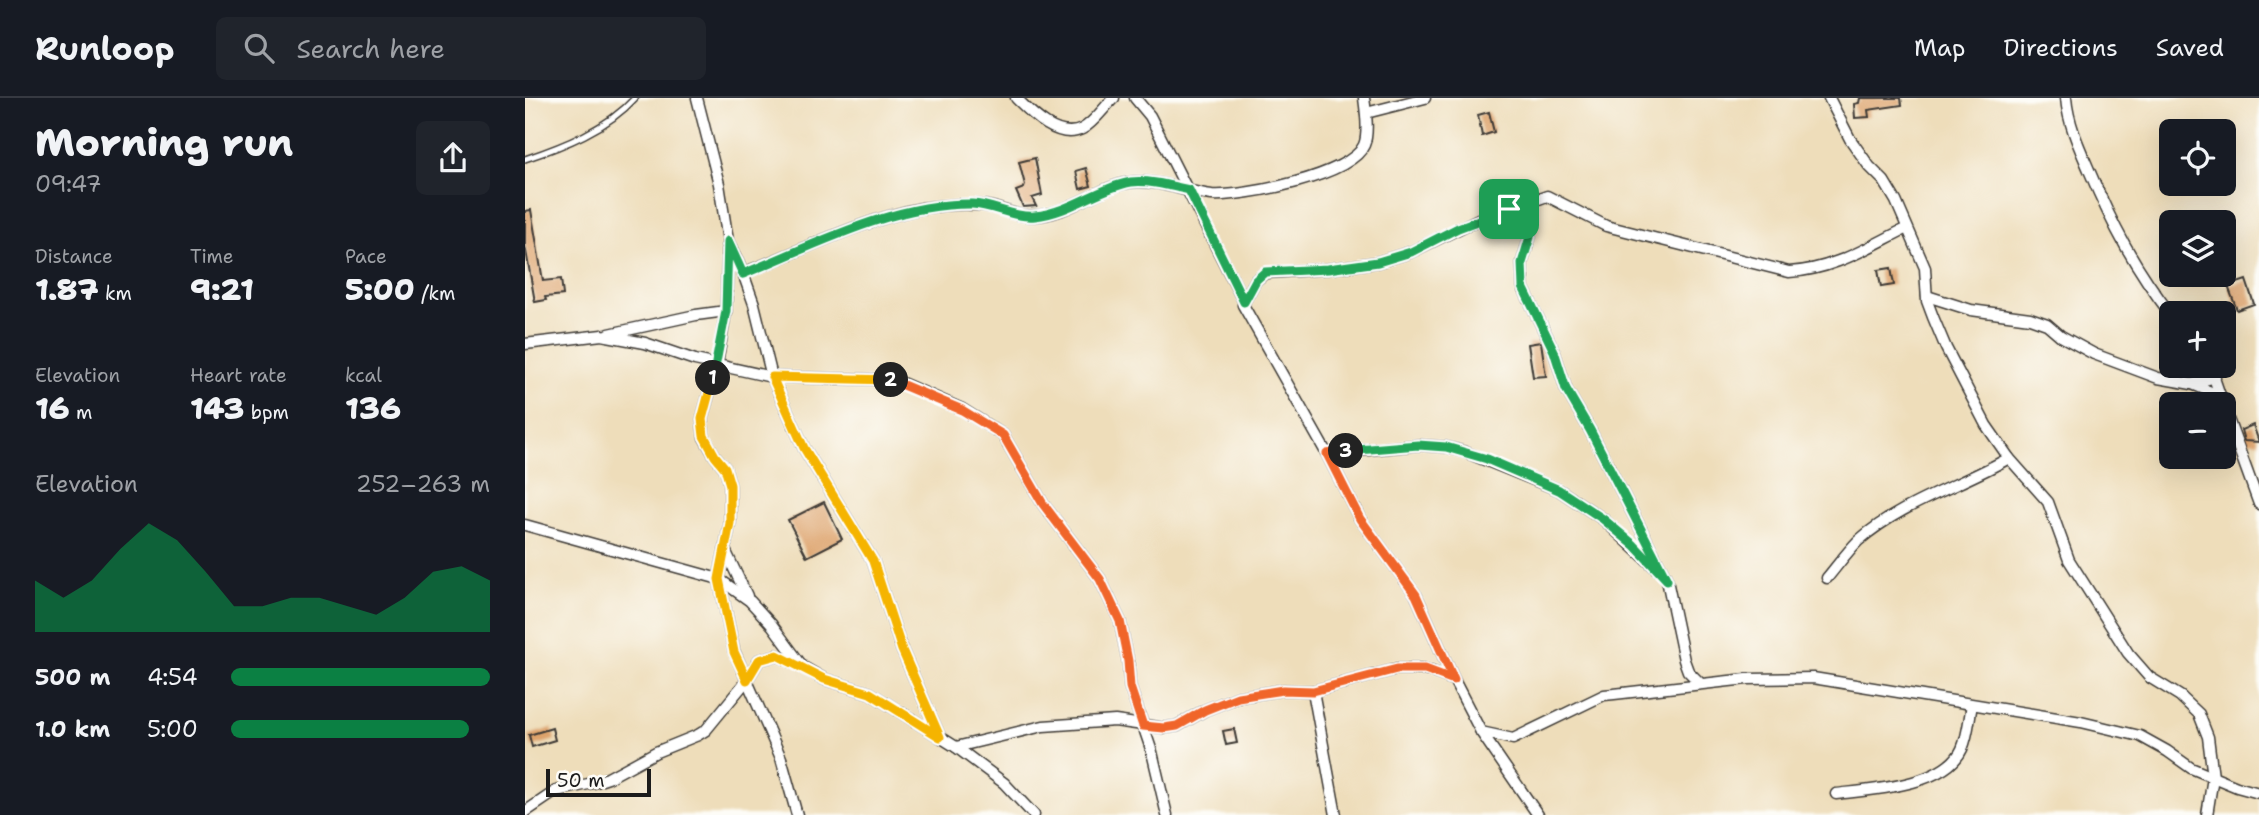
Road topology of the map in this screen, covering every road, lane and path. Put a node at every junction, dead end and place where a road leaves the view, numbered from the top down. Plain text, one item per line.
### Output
1 (635, 98) edge
2 (697, 98) edge
3 (1016, 98) edge
4 (1114, 98) edge
5 (1364, 98) edge
6 (1425, 98) edge
7 (1829, 98) edge
8 (2066, 98) edge
9 (1140, 101) edge
10 (1366, 113) junction
11 (525, 159) edge
12 (1189, 190) junction
13 (1509, 209) junction
14 (1907, 228) junction
15 (728, 241) junction
16 (743, 274) junction
17 (1927, 296) junction
18 (2161, 301) edge
19 (1244, 302) junction
20 (726, 311) junction
21 (602, 335) junction
22 (525, 344) edge
23 (717, 364) junction
24 (772, 377) junction
25 (2212, 378) edge
26 (2192, 384) junction
27 (2205, 392) edge
28 (2236, 439) edge
29 (1327, 454) junction
30 (2009, 458) junction
31 (2259, 504) edge
32 (525, 526) edge
33 (726, 552) junction
34 (1828, 578) dead end
35 (719, 579) junction
36 (1667, 580) junction
37 (750, 601) junction
38 (803, 667) junction
39 (747, 680) junction
40 (1454, 680) junction
41 (1700, 683) junction
42 (1313, 691) junction
43 (1972, 705) junction
44 (1143, 726) junction
45 (1168, 727) junction
46 (1481, 732) junction
47 (940, 737) junction
48 (956, 747) junction
49 (1152, 752) junction
50 (2213, 777) junction
51 (2259, 793) edge
52 (1836, 794) dead end
53 (525, 812) edge
54 (797, 815) edge
55 (1034, 815) edge
56 (1167, 815) edge
57 (1336, 815) edge
58 (1538, 815) edge
59 (2207, 815) edge

1 - 11 lane
2 - 15 street
3 - 4 street
5 - 10 street
6 - 10 street
7 - 14 street
8 - 18 street
9 - 12 street
10 - 12 street
12 - 16 street
12 - 19 street
13 - 14 street
13 - 19 street
13 - 36 street
14 - 17 street
15 - 16 street
15 - 20 street
16 - 24 street
17 - 26 street
17 - 30 street
19 - 29 street
20 - 21 street
20 - 23 street
21 - 22 street
21 - 23 street
23 - 24 street
23 - 33 street
24 - 44 street
24 - 47 street
25 - 26 street
26 - 27 street
28 - 31 street
29 - 36 street
29 - 40 street
30 - 34 street
30 - 50 street
32 - 35 street
33 - 35 street
33 - 37 street
35 - 37 street
35 - 39 street
36 - 41 street
37 - 38 street
38 - 39 street
38 - 47 street
39 - 53 street
39 - 54 street
40 - 42 street
40 - 46 street
41 - 43 street
41 - 46 street
42 - 45 street
42 - 57 street
43 - 50 street
43 - 52 street
44 - 45 street
44 - 48 street
44 - 49 street
45 - 49 street
46 - 58 street
47 - 48 street
48 - 55 street
49 - 56 street
50 - 51 street
50 - 59 street

